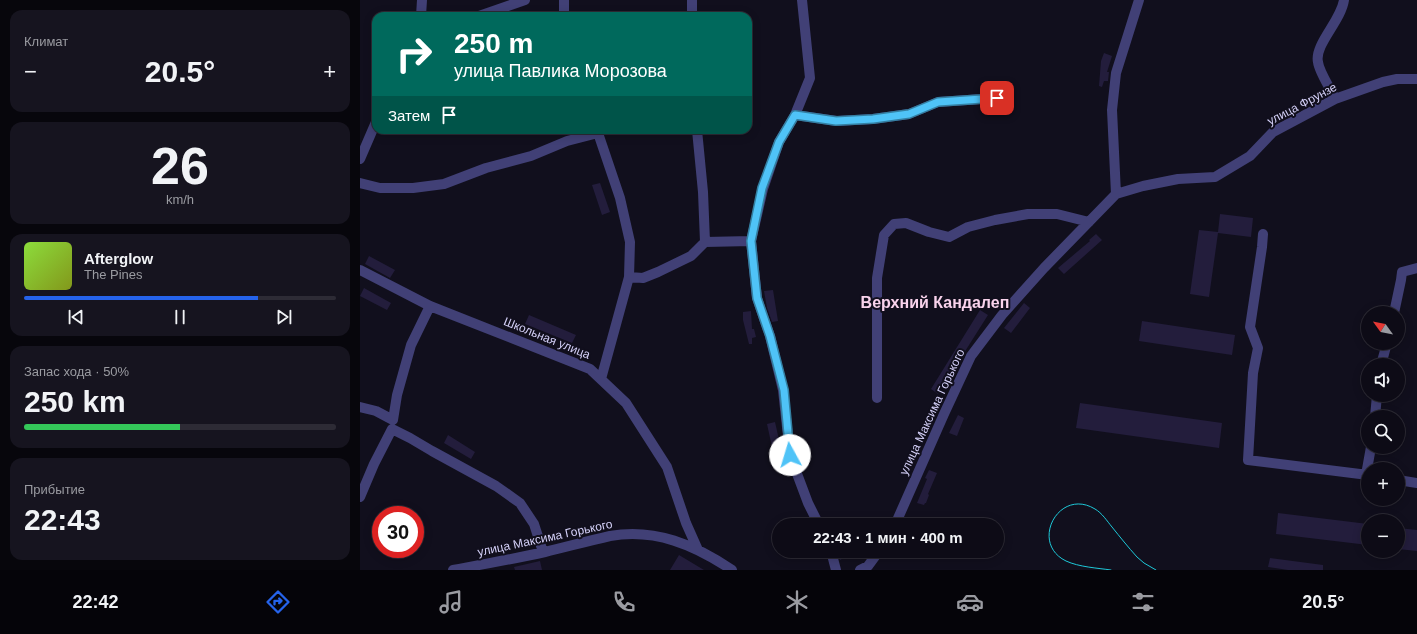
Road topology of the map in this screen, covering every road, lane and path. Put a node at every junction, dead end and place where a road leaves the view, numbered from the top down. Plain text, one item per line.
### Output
1 (422, 0) edge
2 (525, 0) edge
3 (564, 0) edge
4 (692, 0) edge
5 (802, 0) edge
6 (1139, 0) edge
7 (1344, 0) edge
8 (421, 12) edge
9 (490, 12) edge
10 (564, 12) edge
11 (692, 12) edge
12 (1417, 80) edge
13 (997, 98) dead end
14 (1336, 99) junction
15 (795, 115) junction
16 (372, 131) edge
17 (589, 134) edge
18 (599, 134) edge
19 (697, 134) edge
20 (360, 159) edge
21 (360, 183) edge
22 (1116, 194) junction
23 (1089, 222) junction
24 (1263, 234) dead end
25 (751, 241) junction
26 (705, 242) junction
27 (1417, 268) edge
28 (360, 270) edge
29 (629, 277) junction
30 (430, 306) junction
31 (1395, 306) edge
32 (601, 379) junction
33 (877, 398) dead end
34 (360, 407) edge
35 (392, 425) junction
36 (1361, 474) edge
37 (1405, 481) edge
38 (1417, 482) edge
39 (360, 497) edge
40 (816, 518) edge
41 (898, 518) edge
42 (698, 550) junction
43 (543, 552) junction
44 (832, 558) edge
45 (874, 558) edge
46 (452, 570) edge
47 (732, 570) edge
48 (836, 570) edge
49 (860, 570) edge

1 - 8 street
2 - 9 street
3 - 10 street
4 - 11 street
5 - 15 street
6 - 22 street
7 - 14 street
12 - 14 street, улица Фрунзе
13 - 15 street
14 - 22 street, улица Фрунзе
15 - 25 street
16 - 20 street
17 - 21 street
18 - 29 street
19 - 26 street
22 - 23 street, улица Максима Горького
23 - 33 street
23 - 41 street, улица Максима Горького
24 - 36 street
25 - 26 street
25 - 40 street
26 - 29 street
27 - 31 street
28 - 30 street, Школьная улица
29 - 32 street
30 - 32 street, Школьная улица
30 - 35 street
32 - 42 street, Школьная улица
34 - 35 street
35 - 39 street
35 - 43 street
37 - 38 street
42 - 43 street, улица Максима Горького
42 - 47 street, улица Максима Горького
43 - 46 street, улица Максима Горького
44 - 48 street
45 - 49 street

